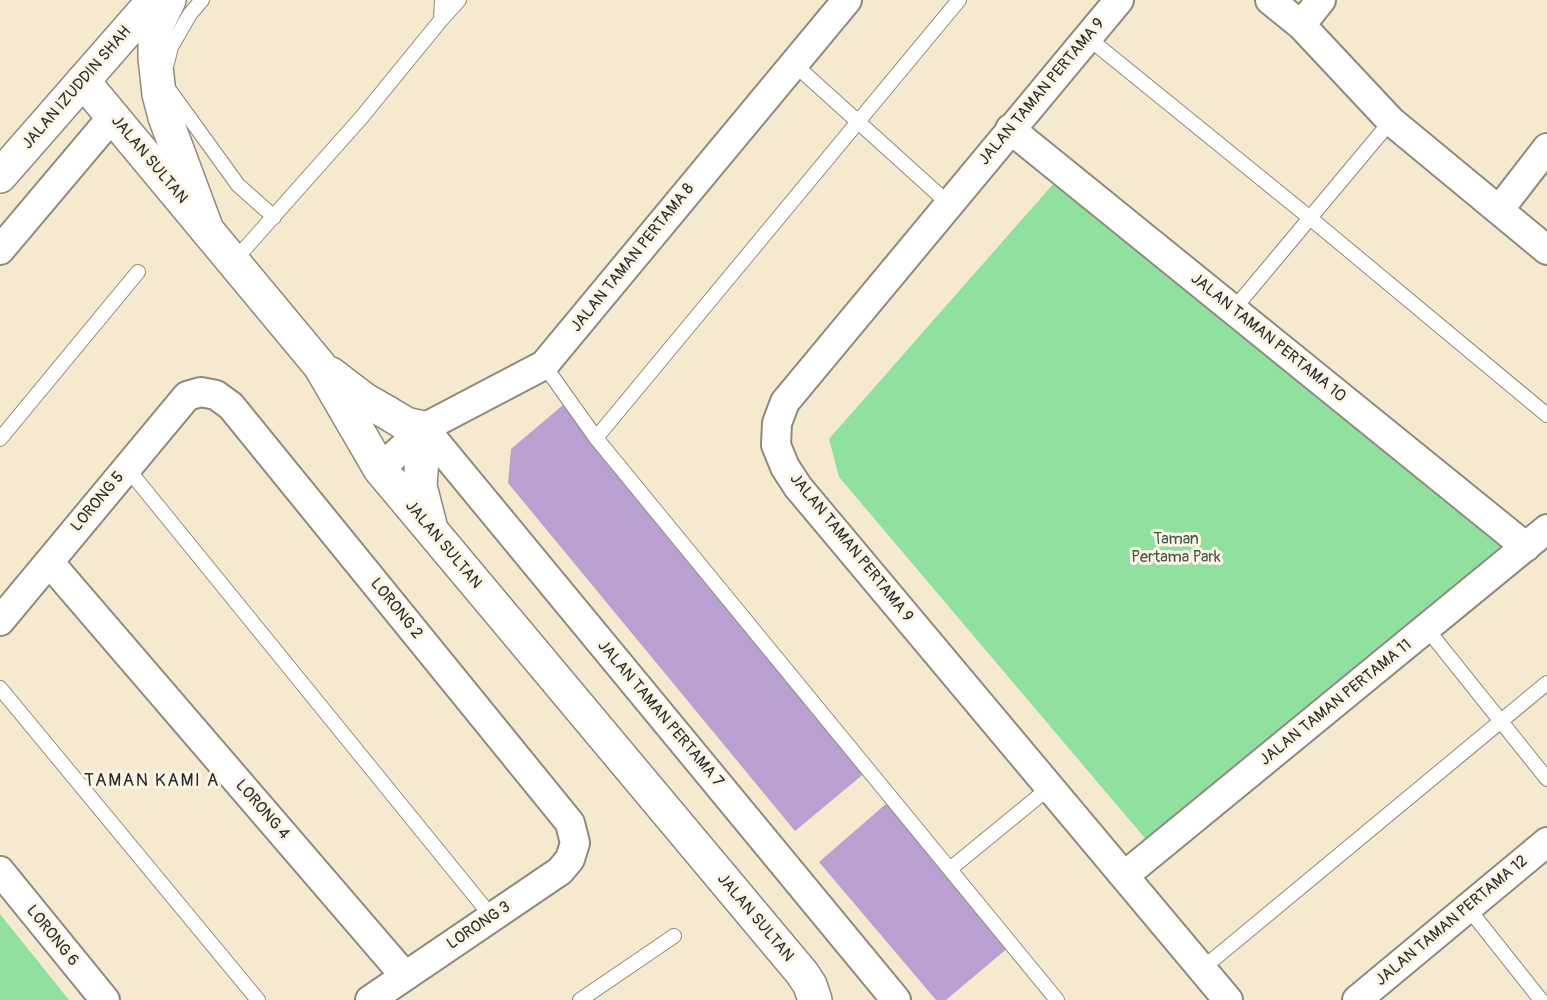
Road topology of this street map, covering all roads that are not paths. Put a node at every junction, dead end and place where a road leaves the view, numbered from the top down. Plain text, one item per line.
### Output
1 (154, 0) edge
2 (169, 0) edge
3 (202, 0) edge
4 (442, 0) edge
5 (459, 0) edge
6 (846, 0) edge
7 (959, 0) edge
8 (1119, 0) edge
9 (1270, 0) edge
10 (1321, 0) edge
11 (441, 20) junction
12 (1301, 25) junction
13 (1087, 38) junction
14 (793, 63) junction
15 (83, 81) junction
16 (113, 116) junction
17 (859, 122) junction
18 (1391, 122) junction
19 (1010, 129) junction
20 (1547, 148) edge
21 (0, 176) edge
22 (949, 204) junction
23 (1499, 210) junction
24 (274, 217) junction
25 (1310, 218) junction
26 (207, 230) junction
27 (0, 250) edge
28 (1547, 250) edge
29 (234, 262) junction
30 (138, 272) dead end
31 (1233, 310) junction
32 (544, 365) junction
33 (320, 366) junction
34 (201, 392) joint
35 (1547, 415) edge
36 (424, 428) junction
37 (596, 438) junction
38 (0, 439) edge
39 (127, 468) junction
40 (380, 469) junction
41 (432, 531) junction
42 (1537, 538) edge
43 (49, 562) junction
44 (0, 621) edge
45 (1426, 629) junction
46 (1547, 683) edge
47 (0, 688) edge
48 (1500, 721) junction
49 (1547, 780) edge
50 (1050, 787) junction
51 (1547, 842) edge
52 (575, 843) joint
53 (950, 869) junction
54 (0, 871) edge
55 (1124, 876) junction
56 (1468, 908) junction
57 (492, 917) junction
58 (674, 936) dead end
59 (1203, 968) junction
60 (405, 976) junction
61 (105, 1000) edge
62 (258, 1000) edge
63 (370, 1000) edge
64 (580, 1000) edge
65 (815, 1000) edge
66 (896, 1000) edge
67 (1057, 1000) edge
68 (1228, 1000) edge
69 (1357, 1000) edge
70 (1541, 1000) edge

1 - 15 street, JALAN IZUDDIN SHAH
2 - 26 street
3 - 24 lane
4 - 11 lane
5 - 11 lane
6 - 14 street, JALAN TAMAN PERTAMA 8
7 - 17 lane
8 - 13 street, JALAN TAMAN PERTAMA 9
9 - 12 street
10 - 12 street
11 - 24 lane
12 - 18 street
13 - 19 street, JALAN TAMAN PERTAMA 9
13 - 25 lane
14 - 17 lane
14 - 32 street, JALAN TAMAN PERTAMA 8
15 - 16 street, JALAN SULTAN
15 - 21 street, JALAN IZUDDIN SHAH
16 - 26 street, JALAN SULTAN
16 - 27 street
17 - 22 lane
17 - 37 lane
18 - 23 street
18 - 25 lane
19 - 22 street, JALAN TAMAN PERTAMA 9
19 - 31 street, JALAN TAMAN PERTAMA 10
20 - 23 street
22 - 50 street, JALAN TAMAN PERTAMA 9
23 - 28 street
24 - 29 lane
25 - 31 lane
25 - 35 lane
26 - 29 street, JALAN SULTAN
29 - 33 street, JALAN SULTAN
30 - 38 lane
31 - 42 street, JALAN TAMAN PERTAMA 10
32 - 36 street, JALAN TAMAN PERTAMA 8
32 - 37 lane
33 - 36 street
33 - 40 street, JALAN SULTAN
34 - 39 street, LORONG 5
34 - 52 street, LORONG 2
36 - 40 street, JALAN TAMAN PERTAMA 8
36 - 41 street
36 - 66 street, JALAN TAMAN PERTAMA 7
37 - 53 lane
39 - 43 street, LORONG 5
39 - 57 lane
40 - 41 street, JALAN SULTAN
41 - 65 street, JALAN SULTAN
42 - 45 street, JALAN TAMAN PERTAMA 11
43 - 44 street, LORONG 5
43 - 60 street, LORONG 4
45 - 48 lane
45 - 55 street, JALAN TAMAN PERTAMA 11
46 - 48 lane
47 - 62 lane
48 - 49 lane
48 - 59 lane
50 - 53 lane
50 - 55 street, JALAN TAMAN PERTAMA 9
51 - 56 street, JALAN TAMAN PERTAMA 12
52 - 57 street, LORONG 3
53 - 67 lane
54 - 61 street, LORONG 6
55 - 59 street, JALAN TAMAN PERTAMA 9
56 - 69 street, JALAN TAMAN PERTAMA 12
56 - 70 lane
57 - 60 street, LORONG 3
58 - 64 lane
59 - 68 street, JALAN TAMAN PERTAMA 9
60 - 63 street, LORONG 3

